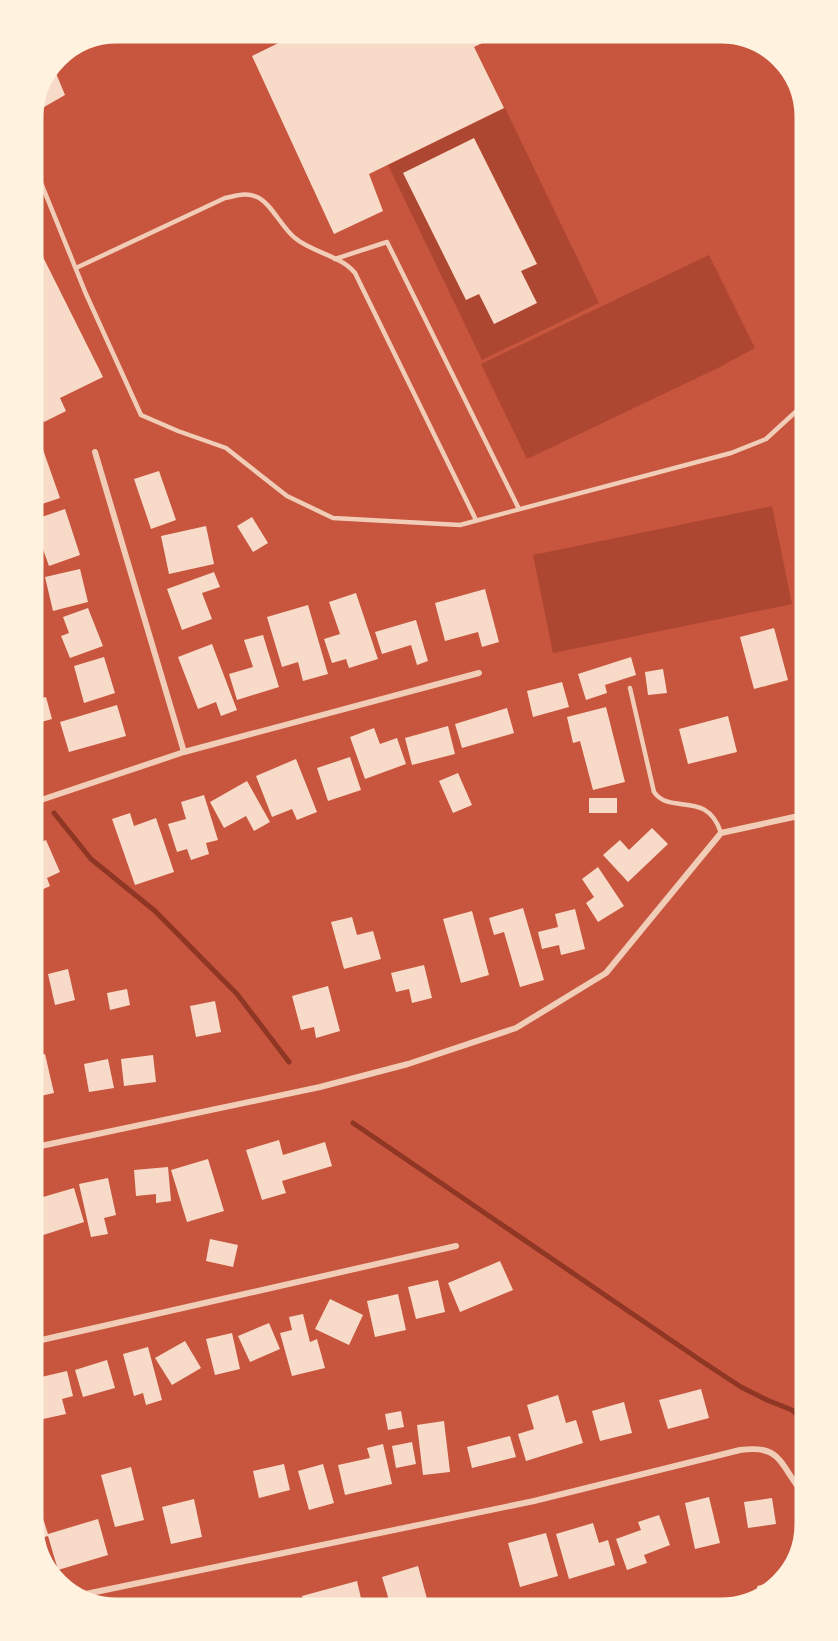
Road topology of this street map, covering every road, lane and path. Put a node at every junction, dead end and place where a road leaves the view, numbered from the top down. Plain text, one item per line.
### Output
1 (42, 185) edge
2 (335, 259) junction
3 (76, 268) junction
4 (796, 411) edge
5 (94, 452) dead end
6 (519, 508) junction
7 (476, 520) junction
8 (479, 673) dead end
9 (630, 688) dead end
10 (184, 752) junction
11 (42, 800) edge
12 (796, 817) edge
13 (721, 833) junction
14 (42, 1146) edge
15 (456, 1246) dead end
16 (42, 1340) edge
17 (796, 1484) edge
18 (89, 1593) edge

1 - 3 lane
2 - 3 lane
2 - 6 lane
2 - 7 lane
3 - 7 lane
4 - 6 lane
5 - 10 street
6 - 7 lane
8 - 10 street
9 - 13 lane
10 - 11 street
12 - 13 street
13 - 14 street
15 - 16 street
17 - 18 street

